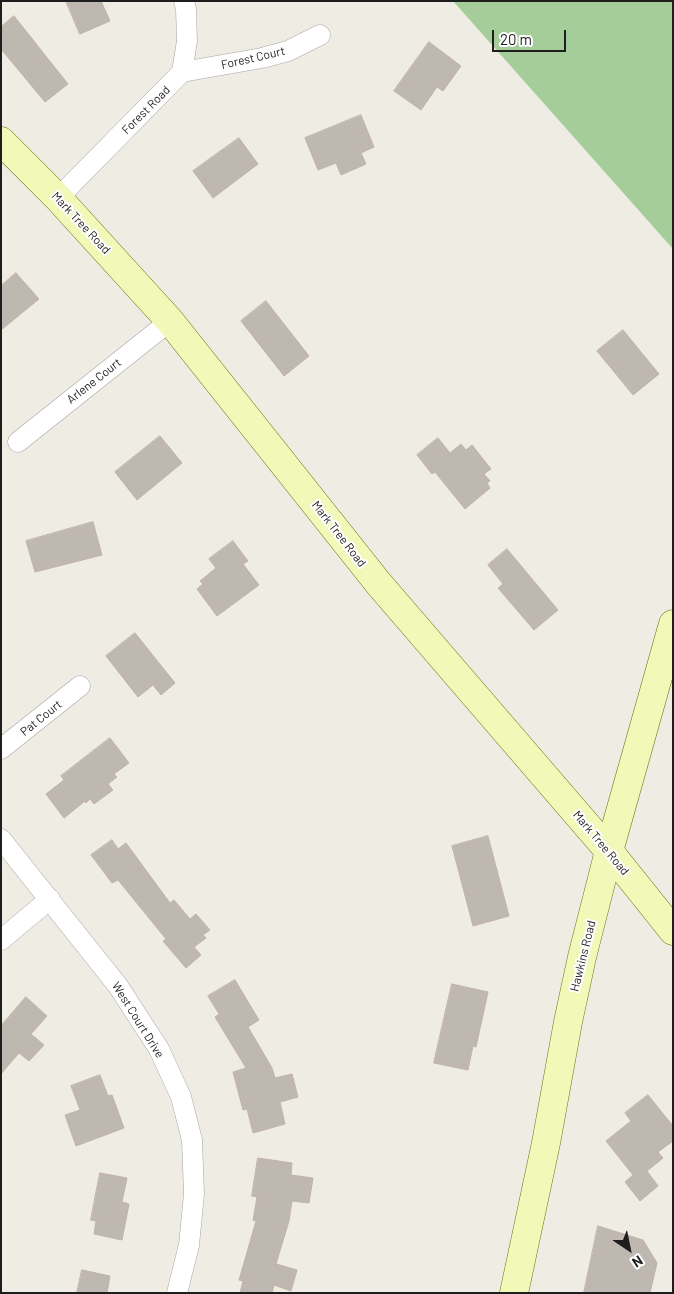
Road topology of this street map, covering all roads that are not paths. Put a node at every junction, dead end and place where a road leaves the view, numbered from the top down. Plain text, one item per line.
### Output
1 (184, 1) edge
2 (320, 35) dead end
3 (182, 72) junction
4 (1, 141) edge
5 (58, 198) junction
6 (170, 321) junction
7 (18, 442) dead end
8 (673, 624) edge
9 (80, 686) dead end
10 (1, 749) edge
11 (1, 839) edge
12 (609, 851) junction
13 (50, 899) junction
14 (673, 931) edge
15 (1, 940) edge
16 (177, 1293) edge
17 (514, 1293) edge

1 - 3 street
2 - 3 street, Forest Court
3 - 5 street, Forest Road
4 - 5 street, Mark Tree Road
5 - 6 street, Mark Tree Road
6 - 7 street, Arlene Court
6 - 12 street, Mark Tree Road
8 - 12 street, Hawkins Road
9 - 10 street, Pat Court
11 - 13 street, West Court Drive
12 - 14 street, Mark Tree Road
12 - 17 street, Hawkins Road
13 - 15 street
13 - 16 street, West Court Drive

